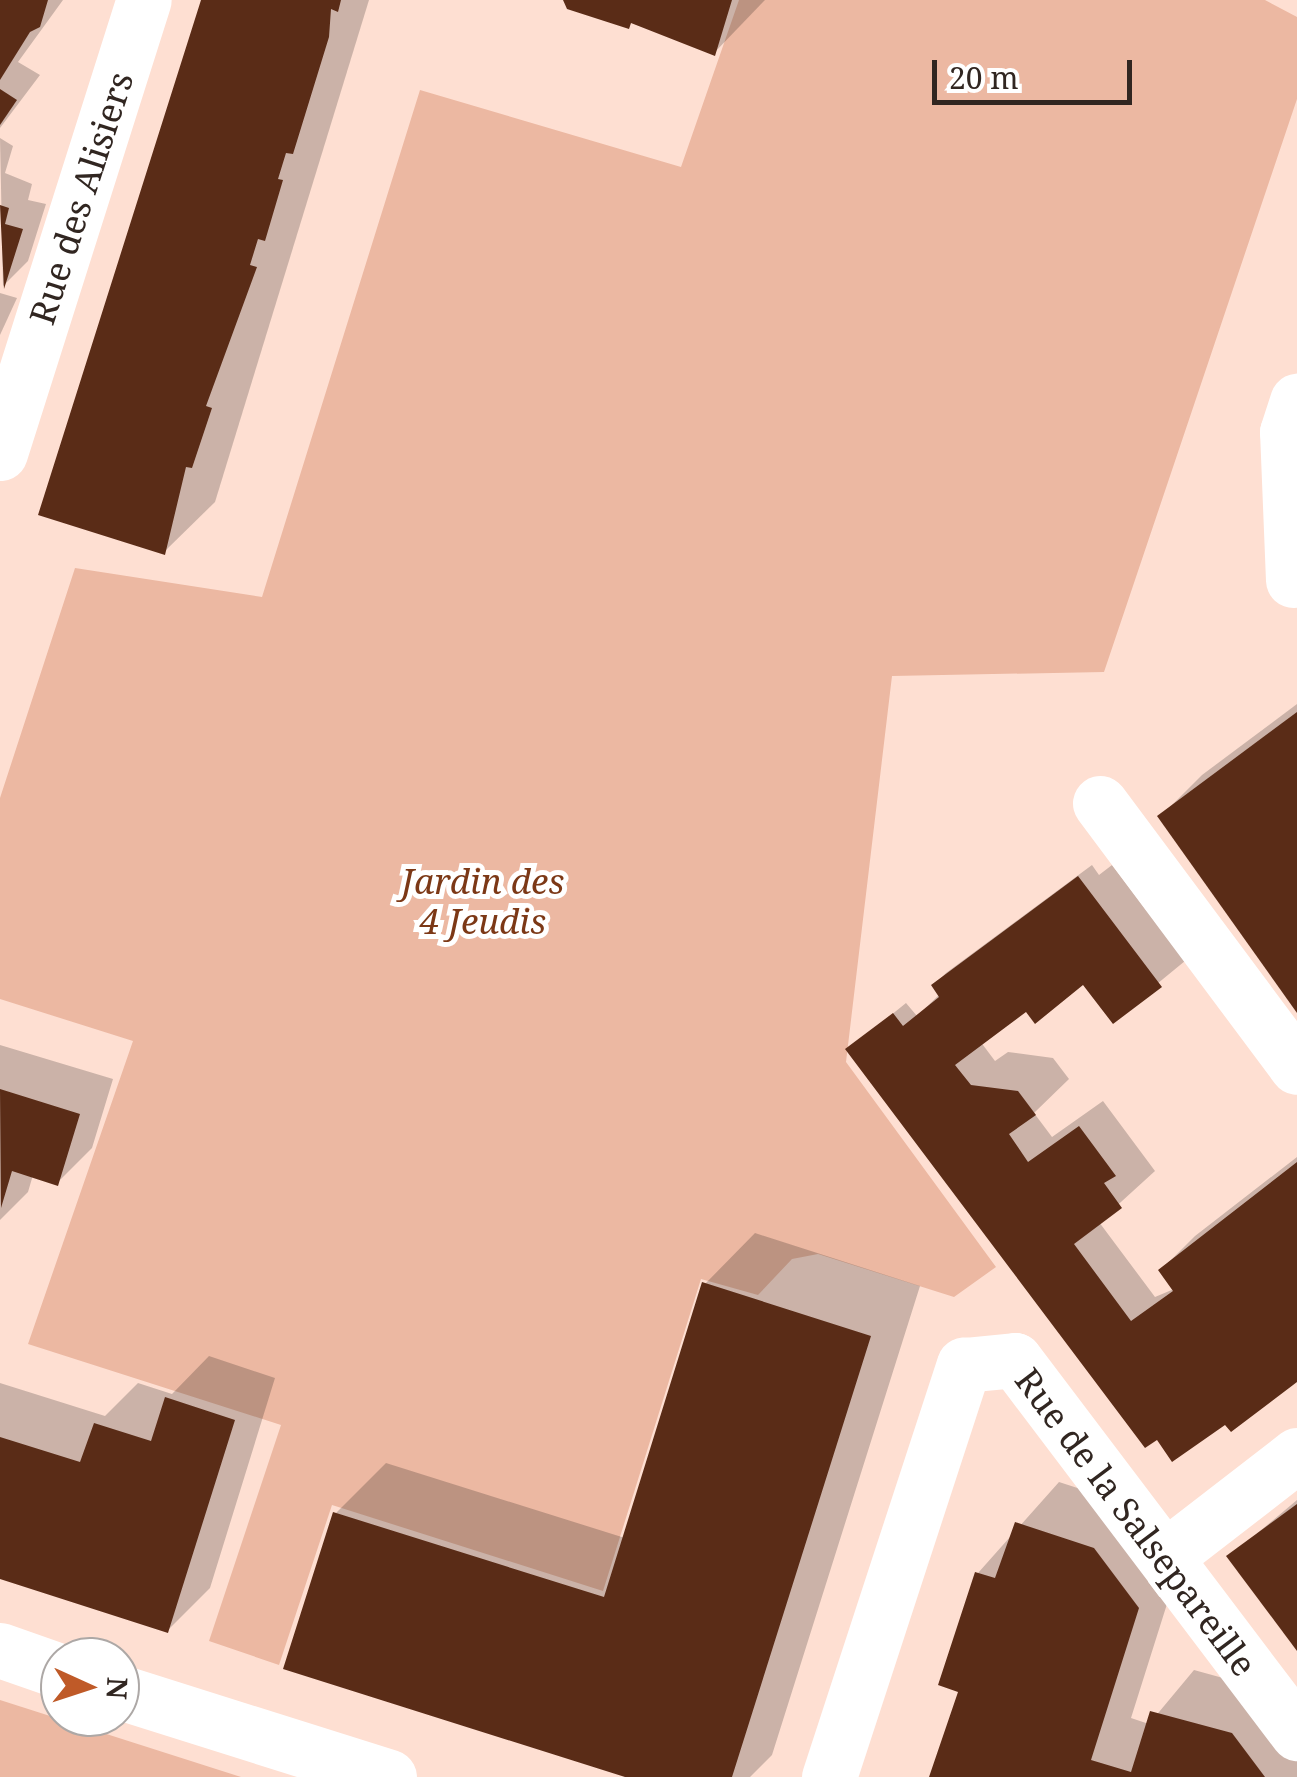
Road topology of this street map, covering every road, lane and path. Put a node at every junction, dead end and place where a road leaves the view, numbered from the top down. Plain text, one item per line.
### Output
1 (144, 0) edge
2 (1297, 401) edge
3 (0, 452) edge
4 (1294, 580) dead end
5 (1100, 803) dead end
6 (1297, 1066) edge
7 (1297, 1455) edge
8 (1165, 1557) junction
9 (0, 1650) edge
10 (40, 1664) edge
11 (140, 1698) edge
12 (1297, 1733) edge
13 (388, 1777) edge
14 (829, 1777) edge

1 - 3 street, Rue des Alisiers
2 - 4 street
5 - 6 street
7 - 8 street
8 - 12 street, Rue de la Salsepareille
8 - 14 street, Rue de la Salsepareille
9 - 10 street
11 - 13 street

